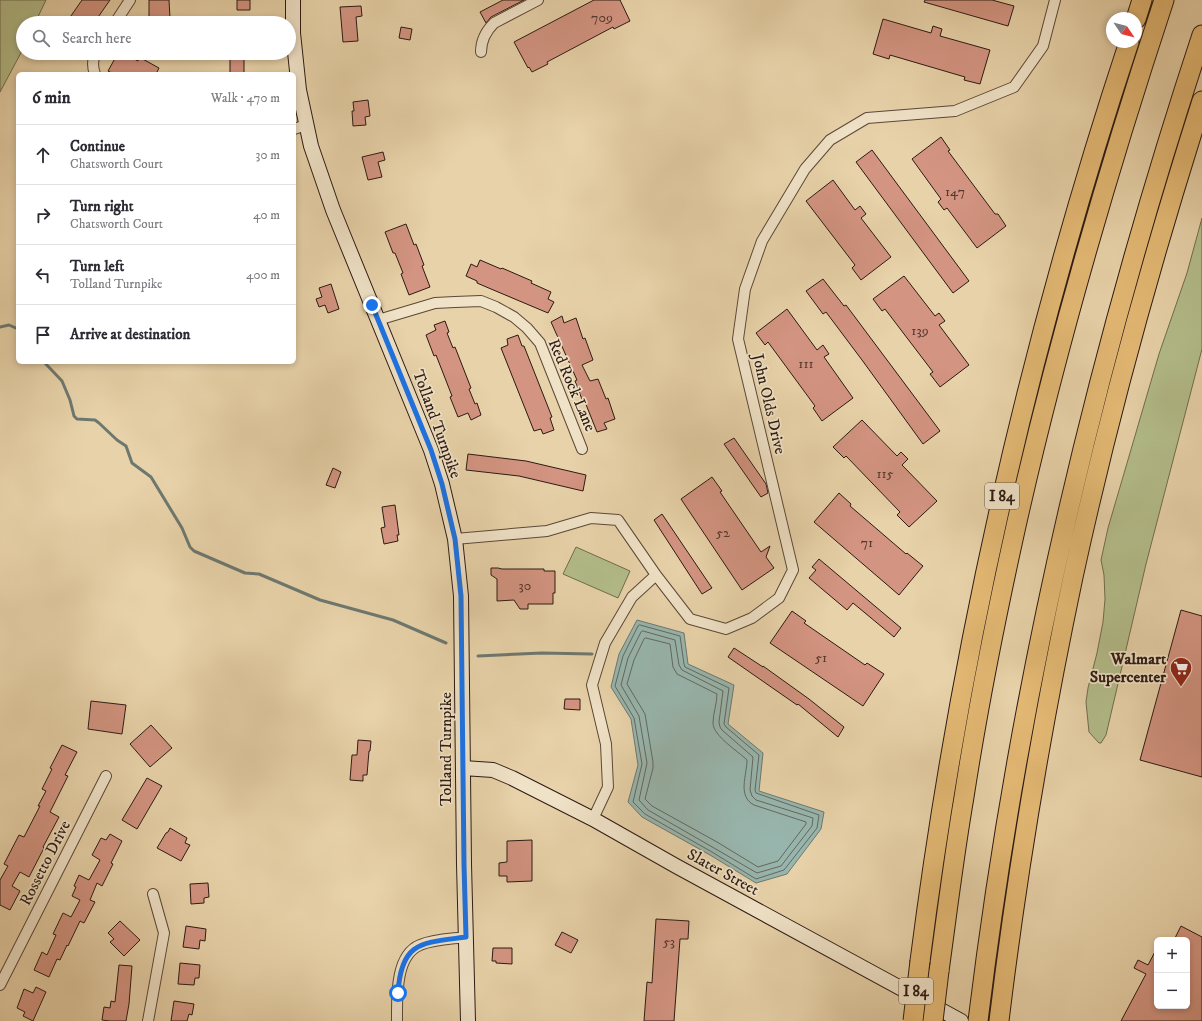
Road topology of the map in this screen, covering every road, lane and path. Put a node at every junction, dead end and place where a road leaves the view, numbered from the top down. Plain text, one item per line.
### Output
1 (130, 0) edge
2 (293, 0) edge
3 (538, 0) edge
4 (1055, 0) edge
5 (1142, 0) edge
6 (1164, 0) edge
7 (1138, 12) edge
8 (120, 16) edge
9 (293, 16) edge
10 (1202, 36) edge
11 (1127, 48) edge
12 (480, 52) dead end
13 (93, 60) edge
14 (296, 60) edge
15 (94, 72) edge
16 (1202, 101) edge
17 (300, 127) edge
18 (378, 320) junction
19 (582, 449) dead end
20 (455, 539) junction
21 (656, 575) junction
22 (463, 768) junction
23 (106, 776) dead end
24 (593, 818) junction
25 (153, 894) dead end
26 (466, 937) junction
27 (0, 985) edge
28 (1000, 1012) edge
29 (148, 1021) edge
30 (397, 1021) edge
31 (468, 1021) edge
32 (913, 1021) edge
33 (933, 1021) edge
34 (961, 1021) edge
35 (978, 1021) edge

1 - 8 street
2 - 9 street, Tolland Turnpike
3 - 12 street
4 - 21 street, John Olds Drive
5 - 7 highway
6 - 33 highway, bridge
10 - 35 highway
11 - 32 highway, I 84, bridge
13 - 15 street
14 - 17 street, Tolland Turnpike
16 - 28 highway
17 - 18 street, Tolland Turnpike
18 - 19 street, Red Rock Lane
18 - 20 street, Tolland Turnpike
20 - 21 street, John Olds Drive
20 - 22 street, Tolland Turnpike
21 - 24 street
22 - 24 street, Slater Street
22 - 26 street, Tolland Turnpike
23 - 27 street, Rossetto Drive
24 - 34 street, Slater Street
25 - 29 street
26 - 30 street
26 - 31 street, Tolland Turnpike

